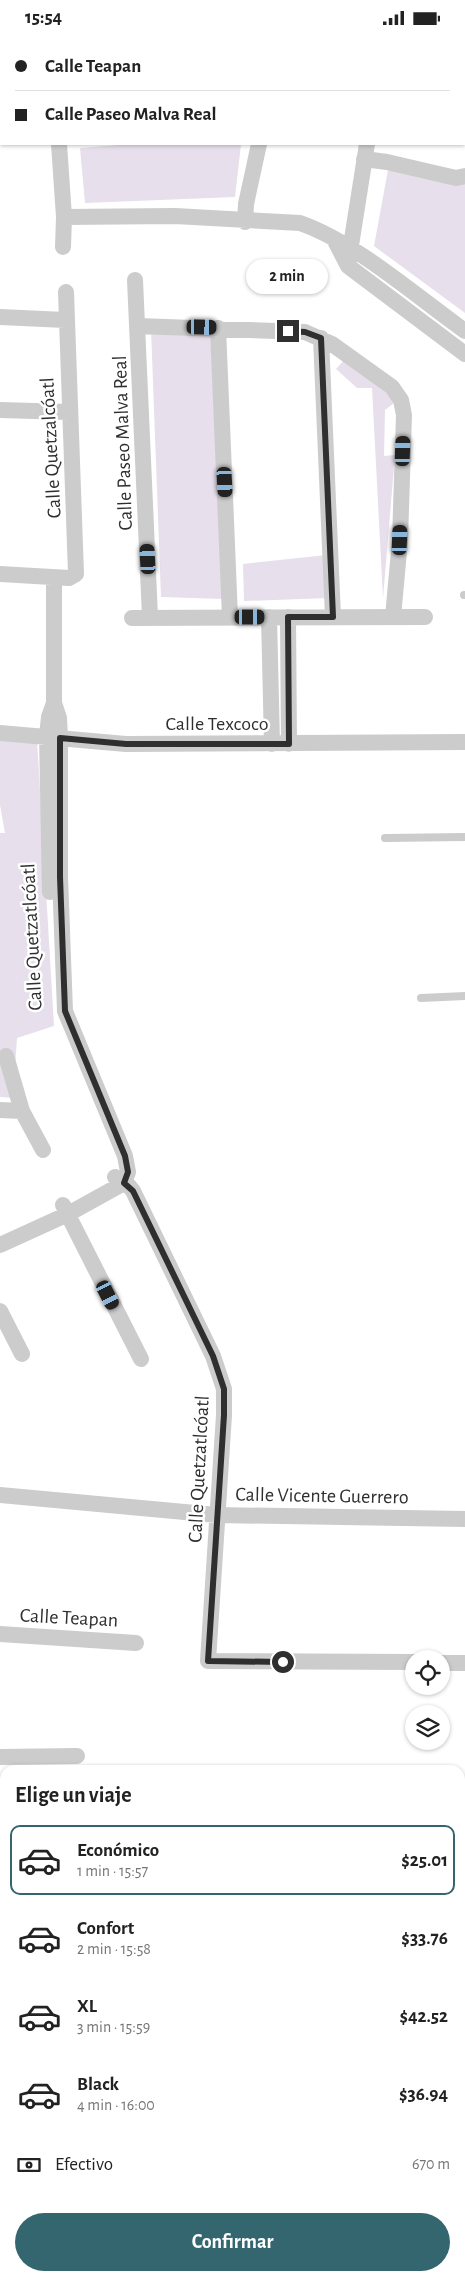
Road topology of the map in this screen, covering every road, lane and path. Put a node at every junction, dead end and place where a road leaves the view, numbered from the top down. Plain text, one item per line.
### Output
1 (59, 145) edge
2 (259, 145) edge
3 (366, 151) edge
4 (465, 176) edge
5 (64, 217) junction
6 (245, 221) junction
7 (334, 239) junction
8 (63, 247) dead end
9 (350, 248) junction
10 (348, 266) junction
11 (135, 280) dead end
12 (66, 292) dead end
13 (0, 317) edge
14 (65, 320) junction
15 (138, 326) junction
16 (218, 328) junction
17 (465, 331) edge
18 (321, 338) junction
19 (465, 354) edge
20 (0, 411) edge
21 (69, 412) junction
22 (0, 574) edge
23 (54, 578) junction
24 (150, 617) junction
25 (230, 617) junction
26 (269, 617) junction
27 (288, 617) junction
28 (333, 617) junction
29 (394, 617) junction
30 (425, 617) dead end
31 (132, 618) dead end
32 (0, 733) edge
33 (54, 737) junction
34 (465, 742) edge
35 (272, 744) junction
36 (289, 744) junction
37 (465, 837) edge
38 (386, 839) dead end
39 (465, 996) edge
40 (421, 998) dead end
41 (6, 1055) dead end
42 (0, 1110) edge
43 (22, 1111) junction
44 (43, 1150) dead end
45 (120, 1180) junction
46 (65, 1209) junction
47 (0, 1233) edge
48 (0, 1245) edge
49 (0, 1311) edge
50 (22, 1354) dead end
51 (141, 1359) dead end
52 (0, 1495) edge
53 (217, 1515) junction
54 (465, 1519) edge
55 (0, 1634) edge
56 (136, 1643) dead end
57 (405, 1663) edge
58 (450, 1663) edge
59 (465, 1663) edge
60 (77, 1755) dead end
61 (0, 1757) edge

1 - 5 street
2 - 6 street
3 - 4 street
3 - 9 street
5 - 6 street
5 - 8 street
6 - 7 street
7 - 9 street
7 - 10 street
9 - 10 street
9 - 17 street
10 - 19 street
11 - 15 street, Calle Paseo Malva Real
12 - 14 street, Calle Quetzalcóatl
13 - 14 street
14 - 21 street, Calle Quetzalcóatl
15 - 16 street
15 - 24 street, Calle Paseo Malva Real
16 - 18 street
16 - 25 street
18 - 28 street
18 - 29 street
20 - 21 street
21 - 23 street, Calle Quetzalcóatl
22 - 23 street
23 - 33 street, Calle Quetzatlcóatl
24 - 25 street
24 - 31 street
25 - 26 street
26 - 27 street
26 - 35 street
27 - 28 street
27 - 36 street
28 - 29 street
29 - 30 street
32 - 33 street, Calle Texcoco
33 - 35 street, Calle Texcoco
33 - 45 street, Calle Quetzatlcóatl
34 - 36 street, Calle Texcoco
35 - 36 street, Calle Texcoco
37 - 38 lane
39 - 40 lane
41 - 43 street
42 - 43 street
43 - 44 street
45 - 46 street
45 - 53 street, Calle Quetzatlcóatl
46 - 47 street
46 - 48 street
46 - 51 street
49 - 50 street
52 - 53 street, Calle Vicente Guerrero
53 - 54 street, Calle Vicente Guerrero
53 - 57 street, Calle Quetzatlcóatl
55 - 56 street, Calle Teapan
58 - 59 street
60 - 61 street

